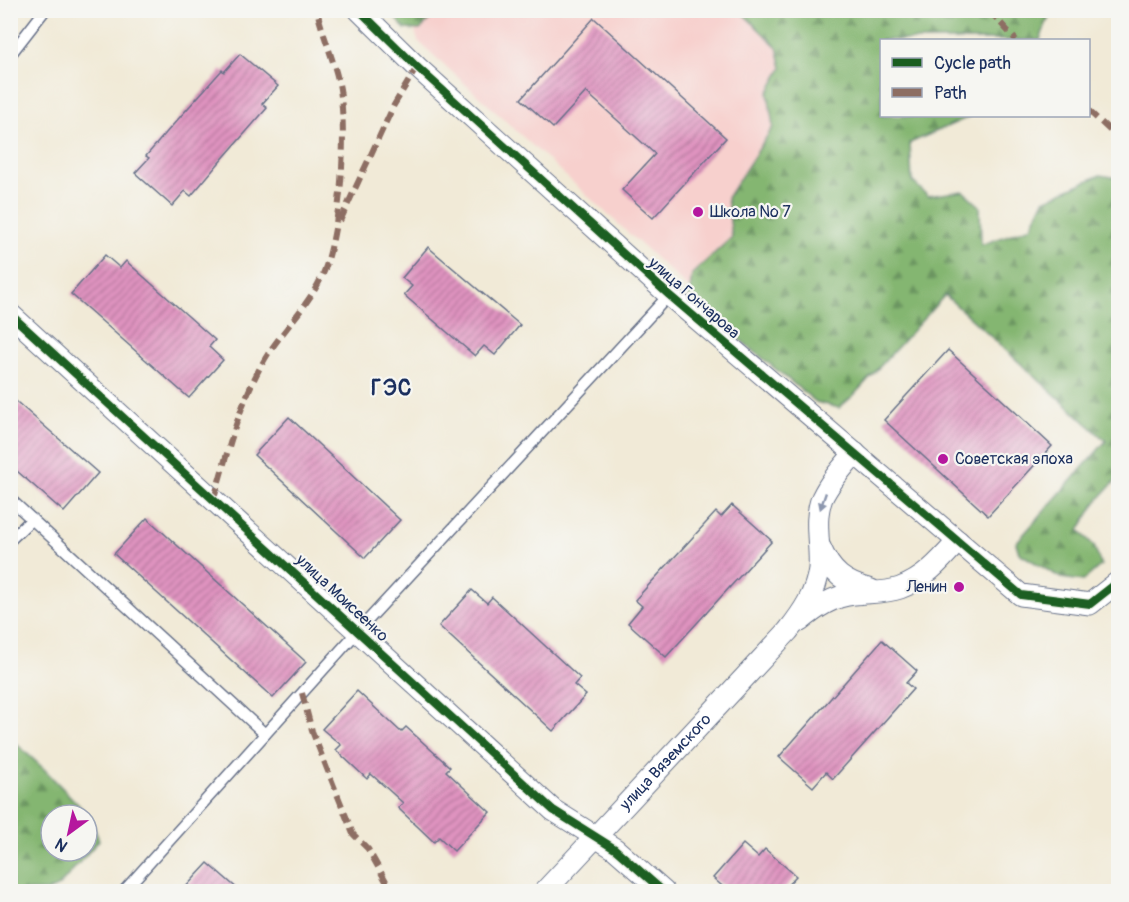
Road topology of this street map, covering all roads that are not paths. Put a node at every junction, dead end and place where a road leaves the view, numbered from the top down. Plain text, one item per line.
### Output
1 (45, 10) edge
2 (360, 10) edge
3 (10, 55) edge
4 (669, 295) junction
5 (10, 314) edge
6 (855, 453) junction
7 (10, 499) edge
8 (32, 519) junction
9 (10, 540) edge
10 (958, 541) junction
11 (819, 543) junction
12 (1119, 582) edge
13 (876, 592) junction
14 (358, 631) junction
15 (788, 631) junction
16 (265, 734) junction
17 (595, 837) junction
18 (123, 891) edge
19 (544, 891) edge
20 (664, 891) edge

1 - 3 lane
2 - 4 street, улица Гончарова
4 - 6 street, улица Гончарова
4 - 14 lane
5 - 14 street, улица Моисеенко
6 - 10 street, улица Гончарова
6 -> 11 street
7 - 8 lane
8 - 9 lane
8 - 16 lane
10 - 12 street, улица Гончарова
10 - 13 street
11 - 13 street
11 - 15 street
13 - 15 street
14 - 16 lane
14 - 17 street, улица Моисеенко
15 - 17 street, улица Вяземского
16 - 18 lane
17 - 19 street, улица Вяземского
17 - 20 street, улица Моисеенко

